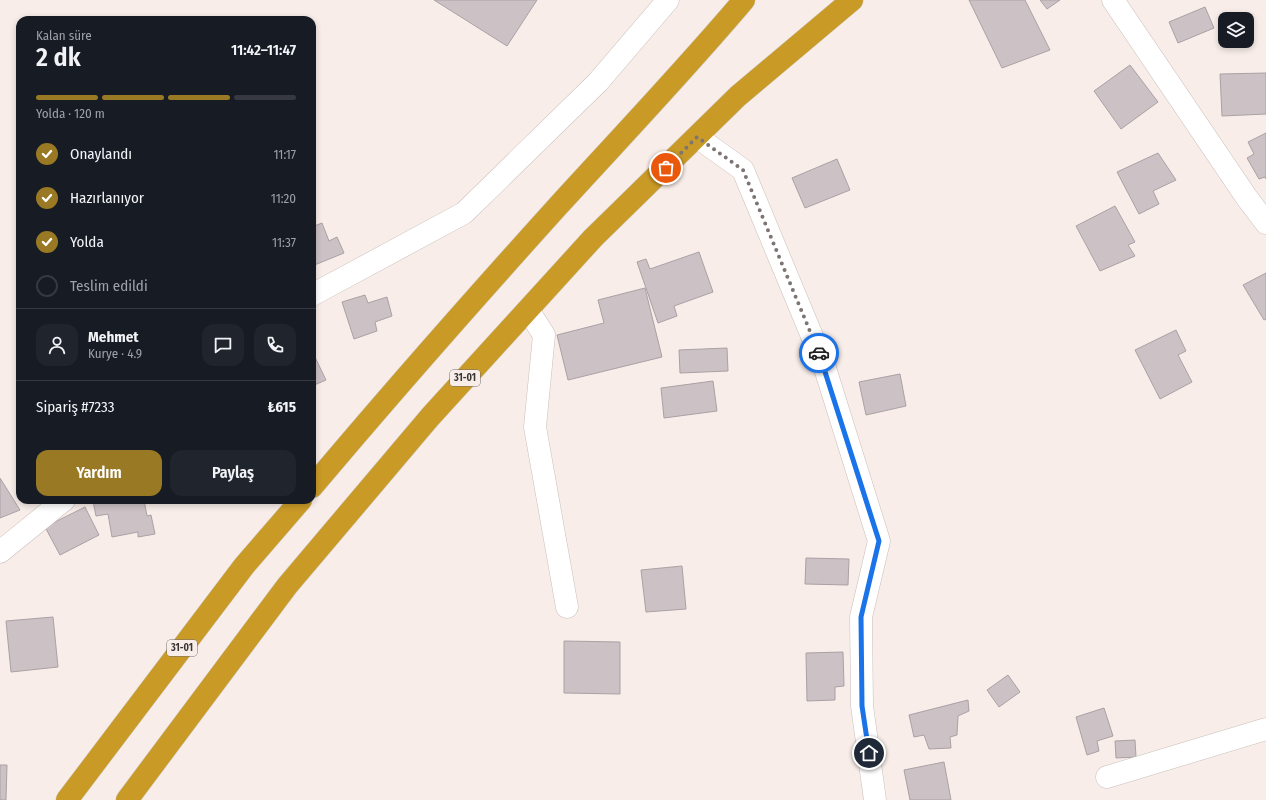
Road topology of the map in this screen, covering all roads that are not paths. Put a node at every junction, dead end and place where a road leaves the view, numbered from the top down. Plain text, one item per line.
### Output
1 (668, 0) edge
2 (744, 0) edge
3 (852, 0) edge
4 (1113, 0) edge
5 (697, 137) junction
6 (1266, 223) edge
7 (316, 294) edge
8 (528, 310) junction
9 (316, 481) edge
10 (59, 504) edge
11 (298, 504) edge
12 (0, 552) edge
13 (567, 607) dead end
14 (1266, 729) edge
15 (1107, 777) dead end
16 (67, 800) edge
17 (127, 800) edge
18 (875, 800) edge

1 - 7 street
2 - 9 highway
3 - 5 highway, 31-01
4 - 6 street
5 - 8 highway, 31-01
5 - 18 street
8 - 13 street
8 - 17 highway, 31-01
10 - 12 street
11 - 16 highway, 31-01
14 - 15 street

